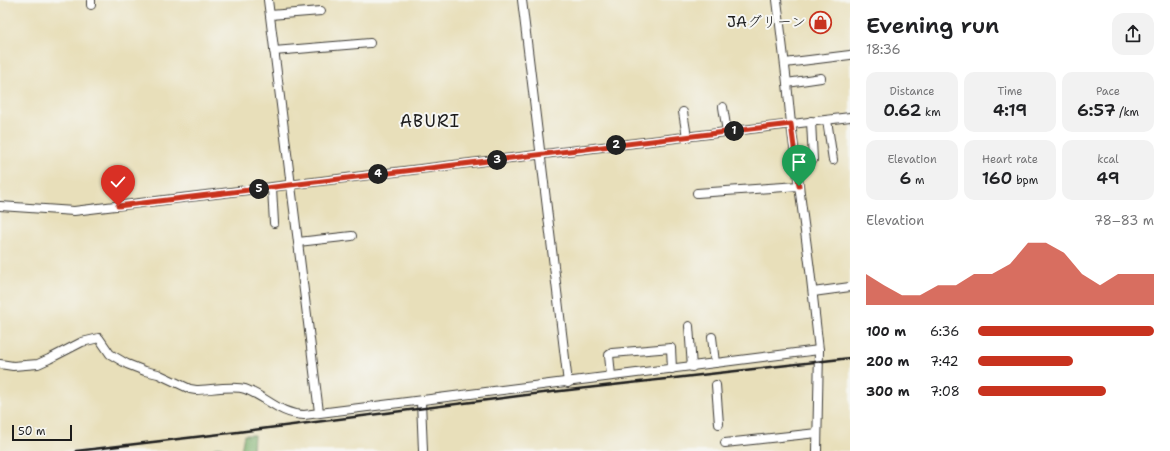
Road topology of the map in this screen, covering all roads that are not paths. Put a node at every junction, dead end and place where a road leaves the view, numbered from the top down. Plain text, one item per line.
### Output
1 (268, 0) edge
2 (522, 0) edge
3 (777, 0) edge
4 (321, 11) dead end
5 (270, 15) junction
6 (370, 43) dead end
7 (274, 51) junction
8 (850, 55) edge
9 (785, 63) junction
10 (821, 78) dead end
11 (787, 83) junction
12 (723, 107) dead end
13 (683, 112) dead end
14 (850, 117) edge
15 (828, 120) junction
16 (811, 122) junction
17 (791, 124) junction
18 (727, 132) junction
19 (686, 137) junction
20 (541, 154) junction
21 (814, 160) dead end
22 (832, 160) dead end
23 (291, 185) junction
24 (799, 186) junction
25 (272, 188) junction
26 (697, 193) dead end
27 (0, 206) edge
28 (274, 223) dead end
29 (352, 236) dead end
30 (298, 242) junction
31 (850, 287) edge
32 (813, 292) junction
33 (689, 326) dead end
34 (712, 337) dead end
35 (819, 350) junction
36 (715, 363) junction
37 (0, 364) edge
38 (692, 366) junction
39 (672, 369) junction
40 (611, 376) junction
41 (568, 383) junction
42 (716, 385) dead end
43 (421, 401) junction
44 (319, 412) junction
45 (719, 424) dead end
46 (817, 433) junction
47 (725, 443) dead end
48 (423, 451) edge
49 (817, 451) edge

1 - 5 street
2 - 20 street
3 - 9 street
4 - 5 street
5 - 7 street
6 - 7 street
7 - 23 street
8 - 9 street
9 - 11 street
10 - 11 street
11 - 17 street
12 - 18 street
13 - 19 street
14 - 15 street
15 - 16 street
15 - 22 street
16 - 17 street
16 - 21 street
17 - 18 street
17 - 24 street
18 - 19 street
19 - 20 street
20 - 23 street
20 - 41 street
23 - 25 street
23 - 30 street
24 - 26 street
24 - 32 street
25 - 27 street
25 - 28 street
29 - 30 street
30 - 44 street
31 - 32 street
32 - 35 street
33 - 38 street
34 - 36 street
35 - 36 street
35 - 46 street
36 - 38 street
37 - 44 street
38 - 39 street
39 - 40 street
39 - 40 street
40 - 41 street
41 - 43 street
42 - 45 street
43 - 44 street
43 - 48 street
46 - 47 street
46 - 49 street

